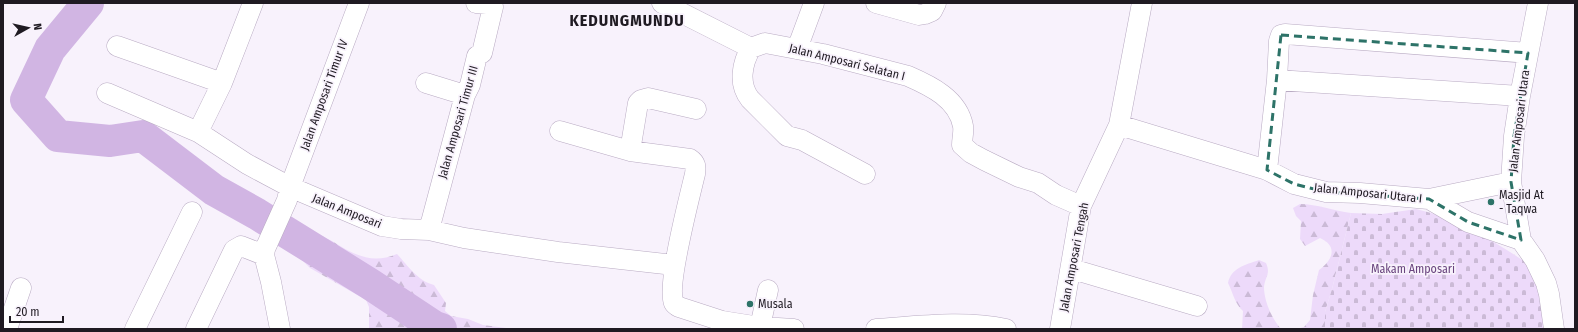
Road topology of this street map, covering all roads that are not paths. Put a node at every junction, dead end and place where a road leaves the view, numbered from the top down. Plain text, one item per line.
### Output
1 (253, 3) edge
2 (359, 3) edge
3 (478, 3) edge
4 (662, 3) edge
5 (814, 3) edge
6 (876, 3) edge
7 (1142, 3) edge
8 (1538, 3) edge
9 (935, 5) edge
10 (116, 46) dead end
11 (751, 48) junction
12 (797, 49) junction
13 (1528, 53) junction
14 (1277, 80) junction
15 (222, 83) junction
16 (426, 83) dead end
17 (107, 93) dead end
18 (465, 95) junction
19 (1520, 96) junction
20 (696, 108) dead end
21 (1119, 125) junction
22 (560, 131) dead end
23 (198, 132) junction
24 (630, 151) junction
25 (1267, 170) junction
26 (866, 174) dead end
27 (1511, 182) junction
28 (288, 193) junction
29 (1429, 199) junction
30 (1081, 206) junction
31 (192, 212) dead end
32 (429, 230) junction
33 (1521, 240) junction
34 (266, 250) junction
35 (674, 265) junction
36 (1072, 269) junction
37 (21, 288) dead end
38 (768, 290) dead end
39 (1197, 306) dead end
40 (760, 327) junction
41 (7, 329) edge
42 (135, 329) edge
43 (196, 329) edge
44 (280, 329) edge
45 (794, 329) edge
46 (876, 329) edge
47 (1006, 329) edge
48 (1060, 329) edge
49 (1554, 329) edge

1 - 15 street
2 - 28 street, Jalan Amposari Timur IV
3 - 18 street, Jalan Amposari Timur III
4 - 11 street
5 - 12 street
6 - 9 street
7 - 21 street, Jalan Amposari Tengah
8 - 13 street, Jalan Amposari Utara
10 - 15 street
11 - 12 street, Jalan Amposari Selatan I
11 - 26 street
12 - 30 street, Jalan Amposari Selatan I
13 - 14 street
13 - 19 street, Jalan Amposari Utara
14 - 19 street
14 - 25 street
15 - 23 street
16 - 18 street
17 - 23 street, Jalan Amposari
18 - 32 street, Jalan Amposari Timur III
19 - 27 street, Jalan Amposari Utara
20 - 24 street
21 - 25 street, Jalan Amposari Utara I
21 - 30 street, Jalan Amposari Tengah
22 - 24 street
23 - 28 street, Jalan Amposari
24 - 35 street
25 - 29 street, Jalan Amposari Utara I
27 - 29 street
27 - 33 street, Jalan Amposari Utara
28 - 32 street, Jalan Amposari
28 - 34 street, Jalan Amposari Timur IV
29 - 33 street, Jalan Amposari Utara I
30 - 36 street, Jalan Amposari Tengah
31 - 42 street
32 - 35 street, Jalan Amposari
33 - 49 street, Jalan Amposari Utara
34 - 43 street
34 - 44 street
35 - 40 street
36 - 39 street
36 - 48 street, Jalan Amposari Tengah
37 - 41 street
38 - 40 street
40 - 45 street
46 - 47 street

